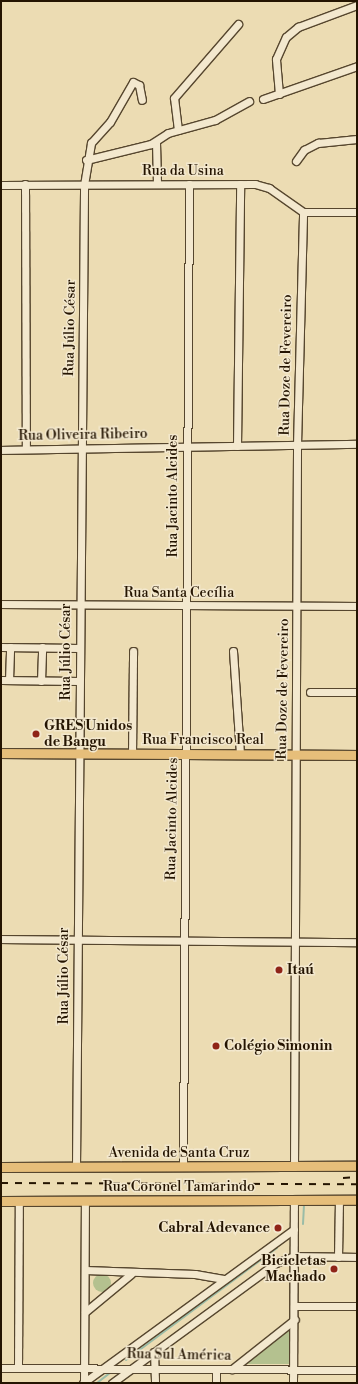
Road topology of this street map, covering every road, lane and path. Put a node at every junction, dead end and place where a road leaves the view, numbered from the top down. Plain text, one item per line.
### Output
1 (357, 5) edge
2 (238, 24) dead end
3 (357, 66) edge
4 (279, 94) junction
5 (263, 99) dead end
6 (142, 100) dead end
7 (249, 101) dead end
8 (178, 130) junction
9 (357, 139) edge
10 (156, 142) junction
11 (86, 160) junction
12 (296, 161) dead end
13 (156, 183) junction
14 (25, 184) junction
15 (189, 184) junction
16 (240, 184) junction
17 (1, 185) edge
18 (84, 185) junction
19 (303, 212) junction
20 (357, 212) edge
21 (357, 444) edge
22 (297, 445) junction
23 (186, 446) junction
24 (237, 446) junction
25 (82, 447) junction
26 (26, 449) junction
27 (1, 450) edge
28 (1, 604) edge
29 (80, 605) junction
30 (187, 606) junction
31 (357, 606) edge
32 (298, 607) junction
33 (1, 647) edge
34 (10, 647) junction
35 (42, 647) junction
36 (79, 648) junction
37 (133, 651) dead end
38 (233, 651) dead end
39 (1, 680) edge
40 (10, 680) junction
41 (41, 681) junction
42 (79, 681) junction
43 (310, 692) dead end
44 (357, 692) edge
45 (1, 753) edge
46 (78, 754) junction
47 (132, 754) junction
48 (186, 754) junction
49 (240, 754) junction
50 (294, 755) junction
51 (357, 755) edge
52 (77, 939) junction
53 (1, 940) edge
54 (184, 941) junction
55 (293, 942) junction
56 (357, 942) edge
57 (357, 1166) edge
58 (1, 1167) edge
59 (76, 1167) junction
60 (183, 1167) junction
61 (294, 1167) junction
62 (294, 1199) junction
63 (339, 1200) junction
64 (357, 1200) edge
65 (1, 1201) edge
66 (19, 1201) junction
67 (85, 1201) junction
68 (294, 1229) junction
69 (294, 1256) junction
70 (338, 1257) junction
71 (357, 1257) edge
72 (85, 1270) junction
73 (131, 1274) junction
74 (224, 1279) junction
75 (295, 1306) junction
76 (357, 1306) edge
77 (85, 1312) junction
78 (295, 1320) junction
79 (154, 1352) junction
80 (133, 1367) junction
81 (1, 1368) edge
82 (18, 1368) junction
83 (103, 1368) junction
84 (84, 1369) junction
85 (154, 1369) junction
86 (216, 1369) junction
87 (232, 1369) junction
88 (294, 1369) junction
89 (357, 1370) edge
90 (84, 1383) edge
91 (112, 1383) edge
92 (154, 1383) edge
93 (216, 1383) edge
94 (293, 1383) edge

1 - 4 street
2 - 8 street
3 - 4 street
4 - 5 street
6 - 11 street, Rua Júlio César
7 - 8 street
8 - 10 street
9 - 12 street
10 - 11 street
10 - 13 street
11 - 18 street, Rua Júlio César
13 - 15 street, Rua da Usina
13 - 18 street, Rua da Usina
14 - 17 street, Rua da Usina
14 - 18 street, Rua da Usina
14 - 26 street
15 - 16 street, Rua da Usina
15 - 23 street, Rua Jacinto Alcides
16 - 19 street, Rua da Usina
16 - 24 street
18 - 25 street, Rua Júlio César
19 - 20 street
19 - 22 street, Rua Doze de Fevereiro
21 - 22 street, Rua Oliveira Ribeiro
22 - 24 street, Rua Oliveira Ribeiro
22 - 32 street, Rua Doze de Fevereiro
23 - 24 street, Rua Oliveira Ribeiro
23 - 25 street, Rua Oliveira Ribeiro
23 - 30 street, Rua Jacinto Alcides
25 - 26 street, Rua Oliveira Ribeiro
25 - 29 street, Rua Júlio César
26 - 27 street, Rua Oliveira Ribeiro
28 - 29 street, Rua Santa Cecília
29 - 30 street, Rua Santa Cecília
29 - 36 street, Rua Júlio César
30 - 32 street, Rua Santa Cecília
30 - 48 street, Rua Jacinto Alcides
31 - 32 street, Rua Santa Cecília
32 - 50 street, Rua Doze de Fevereiro
33 - 34 street
34 - 35 street
34 - 40 street
35 - 36 street
35 - 41 street
36 - 42 street, Rua Júlio César
37 - 47 street
38 - 49 street
39 - 40 street
40 - 41 street
41 - 42 street
42 - 46 street, Rua Júlio César
43 - 44 street
45 - 46 main road, Rua Francisco Real
46 - 47 main road, Rua Francisco Real
46 - 52 street, Rua Júlio César
47 - 48 main road, Rua Francisco Real
48 - 49 main road, Rua Francisco Real
48 - 54 street, Rua Jacinto Alcides
49 - 50 main road, Rua Francisco Real
50 - 51 main road, Rua Francisco Real
50 - 55 street, Rua Doze de Fevereiro
52 - 53 street
52 - 54 street
52 - 59 street, Rua Júlio César
54 - 55 street
54 - 60 street, Rua Jacinto Alcides
55 - 56 street
55 - 61 street, Rua Doze de Fevereiro
57 - 61 main road, Avenida de Santa Cruz
58 - 59 main road, Avenida de Santa Cruz
59 - 60 main road, Avenida de Santa Cruz
60 - 61 main road, Avenida de Santa Cruz
62 - 63 main road, Rua Coronel Tamarindo
62 - 67 main road, Rua Coronel Tamarindo
62 - 68 street
63 - 64 main road, Rua Coronel Tamarindo
63 - 70 street
65 - 66 main road, Rua Coronel Tamarindo
66 - 67 main road, Rua Coronel Tamarindo
66 - 82 street
67 - 72 street
68 - 69 street
68 - 74 street
69 - 70 street
69 - 75 street
69 - 79 street
70 - 71 street
72 - 73 street
72 - 77 street
73 - 74 street
73 - 77 street
74 - 83 street
75 - 76 street
75 - 78 street
77 - 84 street
78 - 87 street
78 - 88 street
79 - 80 street
79 - 85 street
80 - 83 street, Rua Sul América
80 - 85 street, Rua Sul América
80 - 91 street
81 - 82 street, Rua Sul América
82 - 84 street, Rua Sul América
83 - 84 street, Rua Sul América
83 - 90 street
84 - 90 street
85 - 86 street, Rua Sul América
85 - 92 street
86 - 87 street, Rua Sul América
86 - 93 street
87 - 88 street, Rua Sul América
88 - 89 street, Rua Sul América
88 - 94 street

